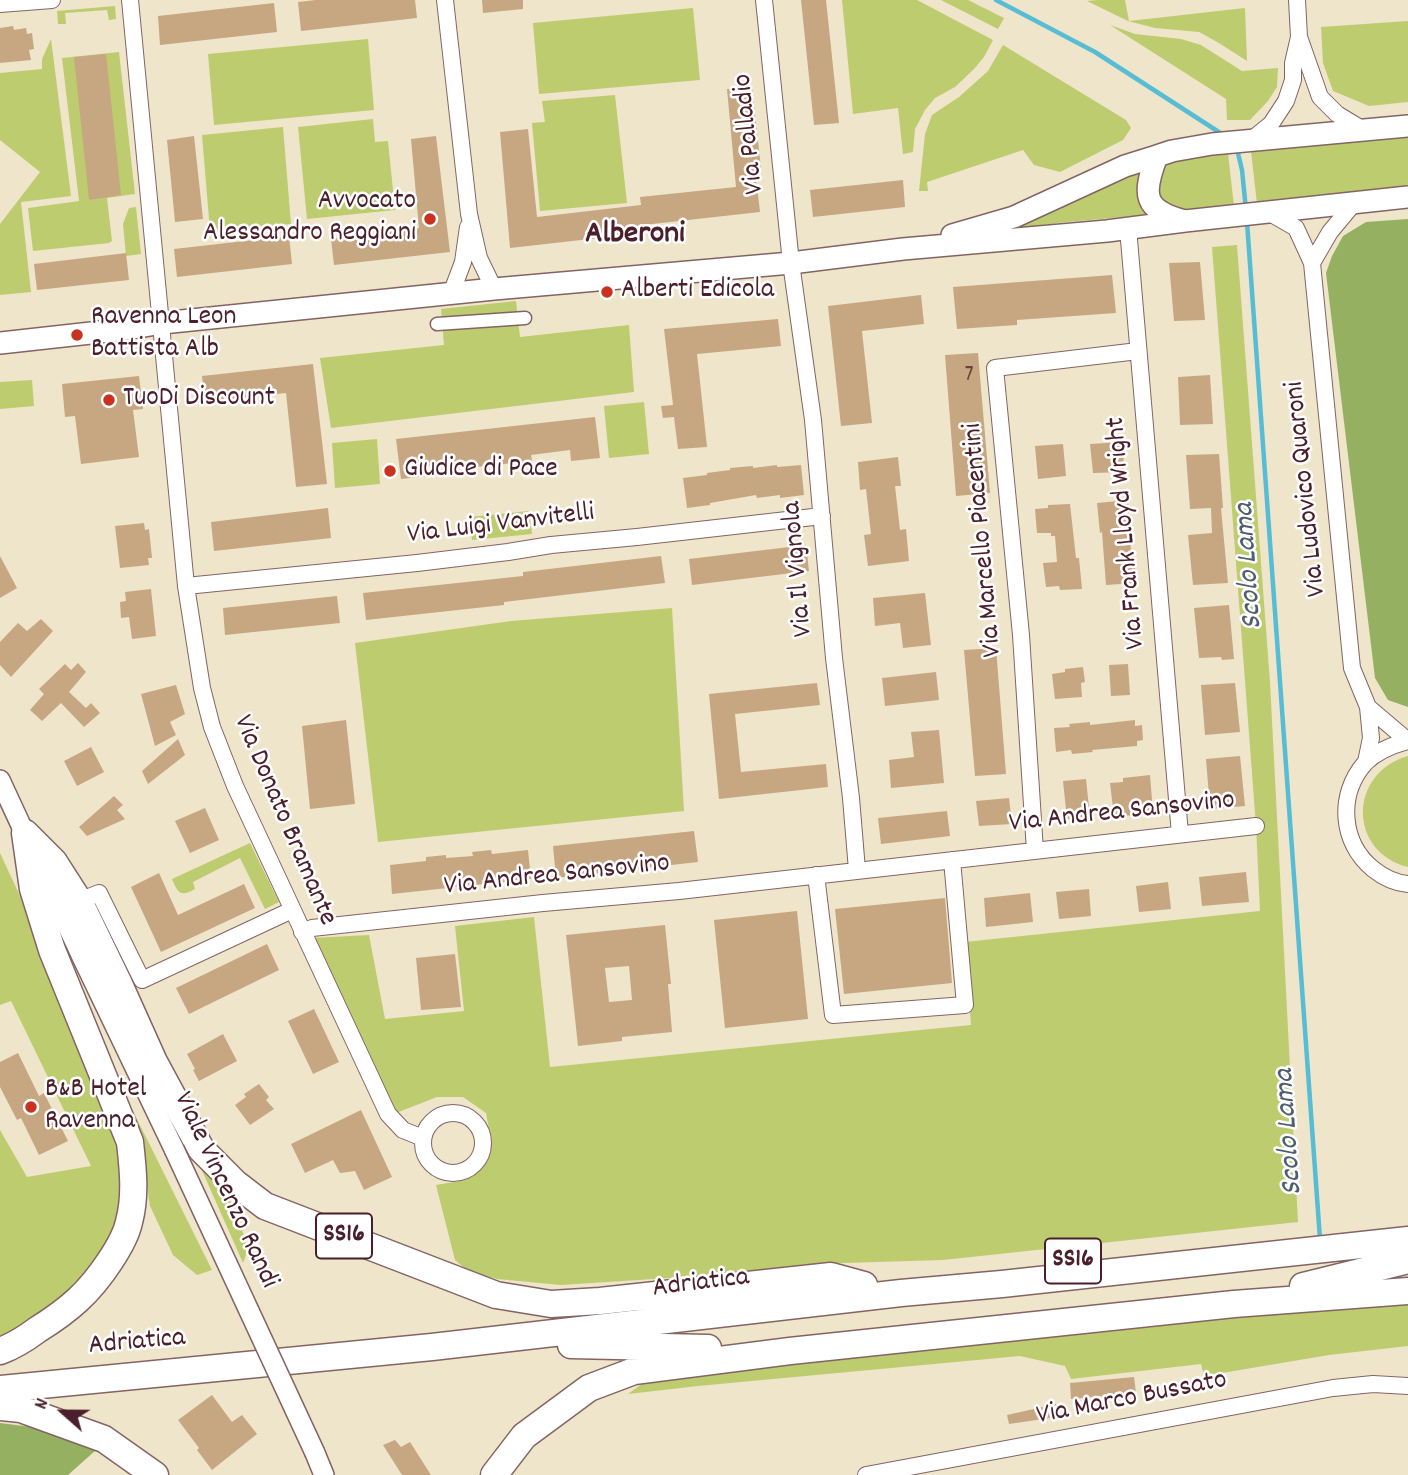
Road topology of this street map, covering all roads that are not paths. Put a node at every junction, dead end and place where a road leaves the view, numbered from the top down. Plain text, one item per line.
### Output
1 (52, 0) edge
2 (130, 0) edge
3 (445, 0) edge
4 (764, 0) edge
5 (1297, 0) edge
6 (0, 4) edge
7 (1299, 37) junction
8 (1408, 126) edge
9 (1366, 131) junction
10 (1250, 141) junction
11 (1157, 156) junction
12 (1408, 197) edge
13 (1355, 202) junction
14 (1270, 213) junction
15 (469, 214) junction
16 (1185, 221) junction
17 (1128, 228) junction
18 (903, 249) junction
19 (1312, 262) junction
20 (791, 263) junction
21 (494, 289) junction
22 (451, 294) junction
23 (525, 318) dead end
24 (162, 323) junction
25 (437, 324) dead end
26 (0, 342) edge
27 (1138, 351) junction
28 (822, 516) junction
29 (186, 586) junction
30 (1368, 707) junction
31 (1408, 741) edge
32 (1366, 762) junction
33 (0, 780) edge
34 (1256, 826) dead end
35 (25, 834) junction
36 (1180, 834) junction
37 (1035, 850) junction
38 (952, 860) junction
39 (857, 870) junction
40 (817, 875) junction
41 (1408, 884) edge
42 (79, 901) junction
43 (292, 910) junction
44 (302, 932) junction
45 (424, 1138) dead end
46 (1408, 1224) edge
47 (1343, 1239) junction
48 (1408, 1240) edge
49 (1282, 1245) junction
50 (1408, 1260) edge
51 (864, 1284) junction
52 (1408, 1291) edge
53 (1234, 1304) junction
54 (432, 1347) junction
55 (0, 1351) edge
56 (790, 1351) junction
57 (0, 1371) edge
58 (1408, 1386) edge
59 (0, 1388) edge
60 (0, 1407) edge
61 (155, 1475) edge
62 (324, 1475) edge
63 (494, 1475) edge
64 (866, 1475) edge

1 - 6 street
2 - 24 street, Via Donato Bramante
3 - 15 street
4 - 20 street, Via Palladio
5 - 7 street
7 - 9 street
7 - 10 street
8 - 9 main road
9 - 10 main road
10 - 11 main road
11 - 16 main road
11 - 18 main road
12 - 13 main road
13 - 14 main road
13 - 19 street
14 - 16 main road
14 - 19 street, Via Ludovico Quaroni
15 - 21 street
15 - 22 street
16 - 17 main road
17 - 18 main road
17 - 27 street, Via Frank Lloyd Wright
18 - 20 main road
19 - 30 street, Via Ludovico Quaroni
20 - 21 main road
20 - 28 street, Via Il Vignola
21 - 22 main road
22 - 24 main road
23 - 25 street
24 - 26 main road
24 - 29 street, Via Donato Bramante
27 - 36 street, Via Frank Lloyd Wright
27 - 37 street, Via Marcello Piacentini
28 - 29 street, Via Luigi Vanvitelli
28 - 39 street, Via Il Vignola
29 - 43 street, Via Donato Bramante
30 - 31 street, Via Ludovico Quaroni
30 - 32 street, Via Ludovico Quaroni
31 - 32 street
32 - 41 street
33 - 35 street, Viale Vincenzo Randi
34 - 36 street, Via Andrea Sansovino
35 - 42 highway, SS16
35 - 55 highway
35 - 62 street, Viale Vincenzo Randi, bridge
36 - 37 street, Via Andrea Sansovino
37 - 38 street, Via Andrea Sansovino
38 - 39 street, Via Andrea Sansovino
38 - 40 street
39 - 40 street, Via Andrea Sansovino
40 - 44 street, Via Andrea Sansovino
42 - 43 street
42 - 51 highway, SS16
43 - 44 street, Via Donato Bramante
44 - 45 street, Via Donato Bramante
46 - 47 highway, Adriatica / SS16
47 - 48 highway, Adriatica / SS16
47 - 49 highway, Adriatica / SS16
49 - 51 highway, Adriatica / SS16
49 - 54 highway, Adriatica / SS16
50 - 53 highway
51 - 57 highway, Adriatica / SS16
52 - 53 highway
53 - 56 highway
54 - 56 highway
54 - 59 highway, Adriatica / SS16
56 - 63 highway
58 - 64 street, Via Marco Bussato
60 - 61 highway

